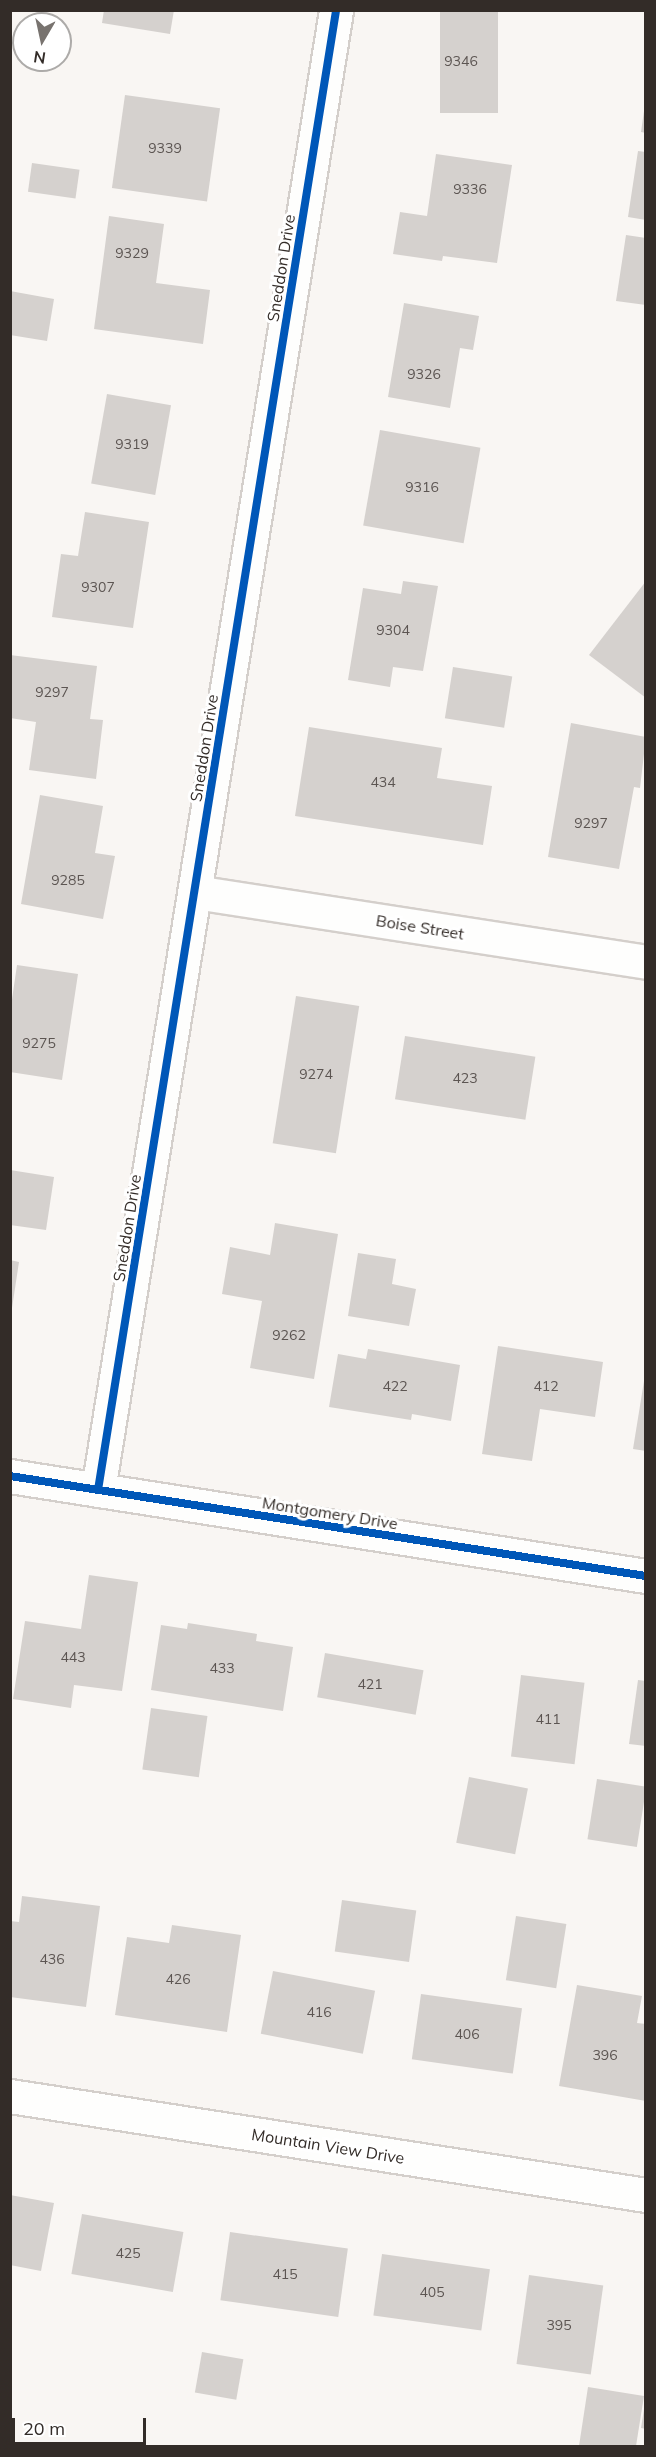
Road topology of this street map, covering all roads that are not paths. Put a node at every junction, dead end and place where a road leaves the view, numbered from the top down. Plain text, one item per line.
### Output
1 (336, 10) edge
2 (195, 892) junction
3 (645, 962) edge
4 (10, 1476) edge
5 (98, 1490) junction
6 (645, 1576) edge
7 (10, 2096) edge
8 (645, 2195) edge

1 - 2 street, Sneddon Drive
2 - 3 street, Boise Street
2 - 5 street, Sneddon Drive
4 - 5 street, Montgomery Drive
5 - 6 street, Montgomery Drive
7 - 8 street, Mountain View Drive

